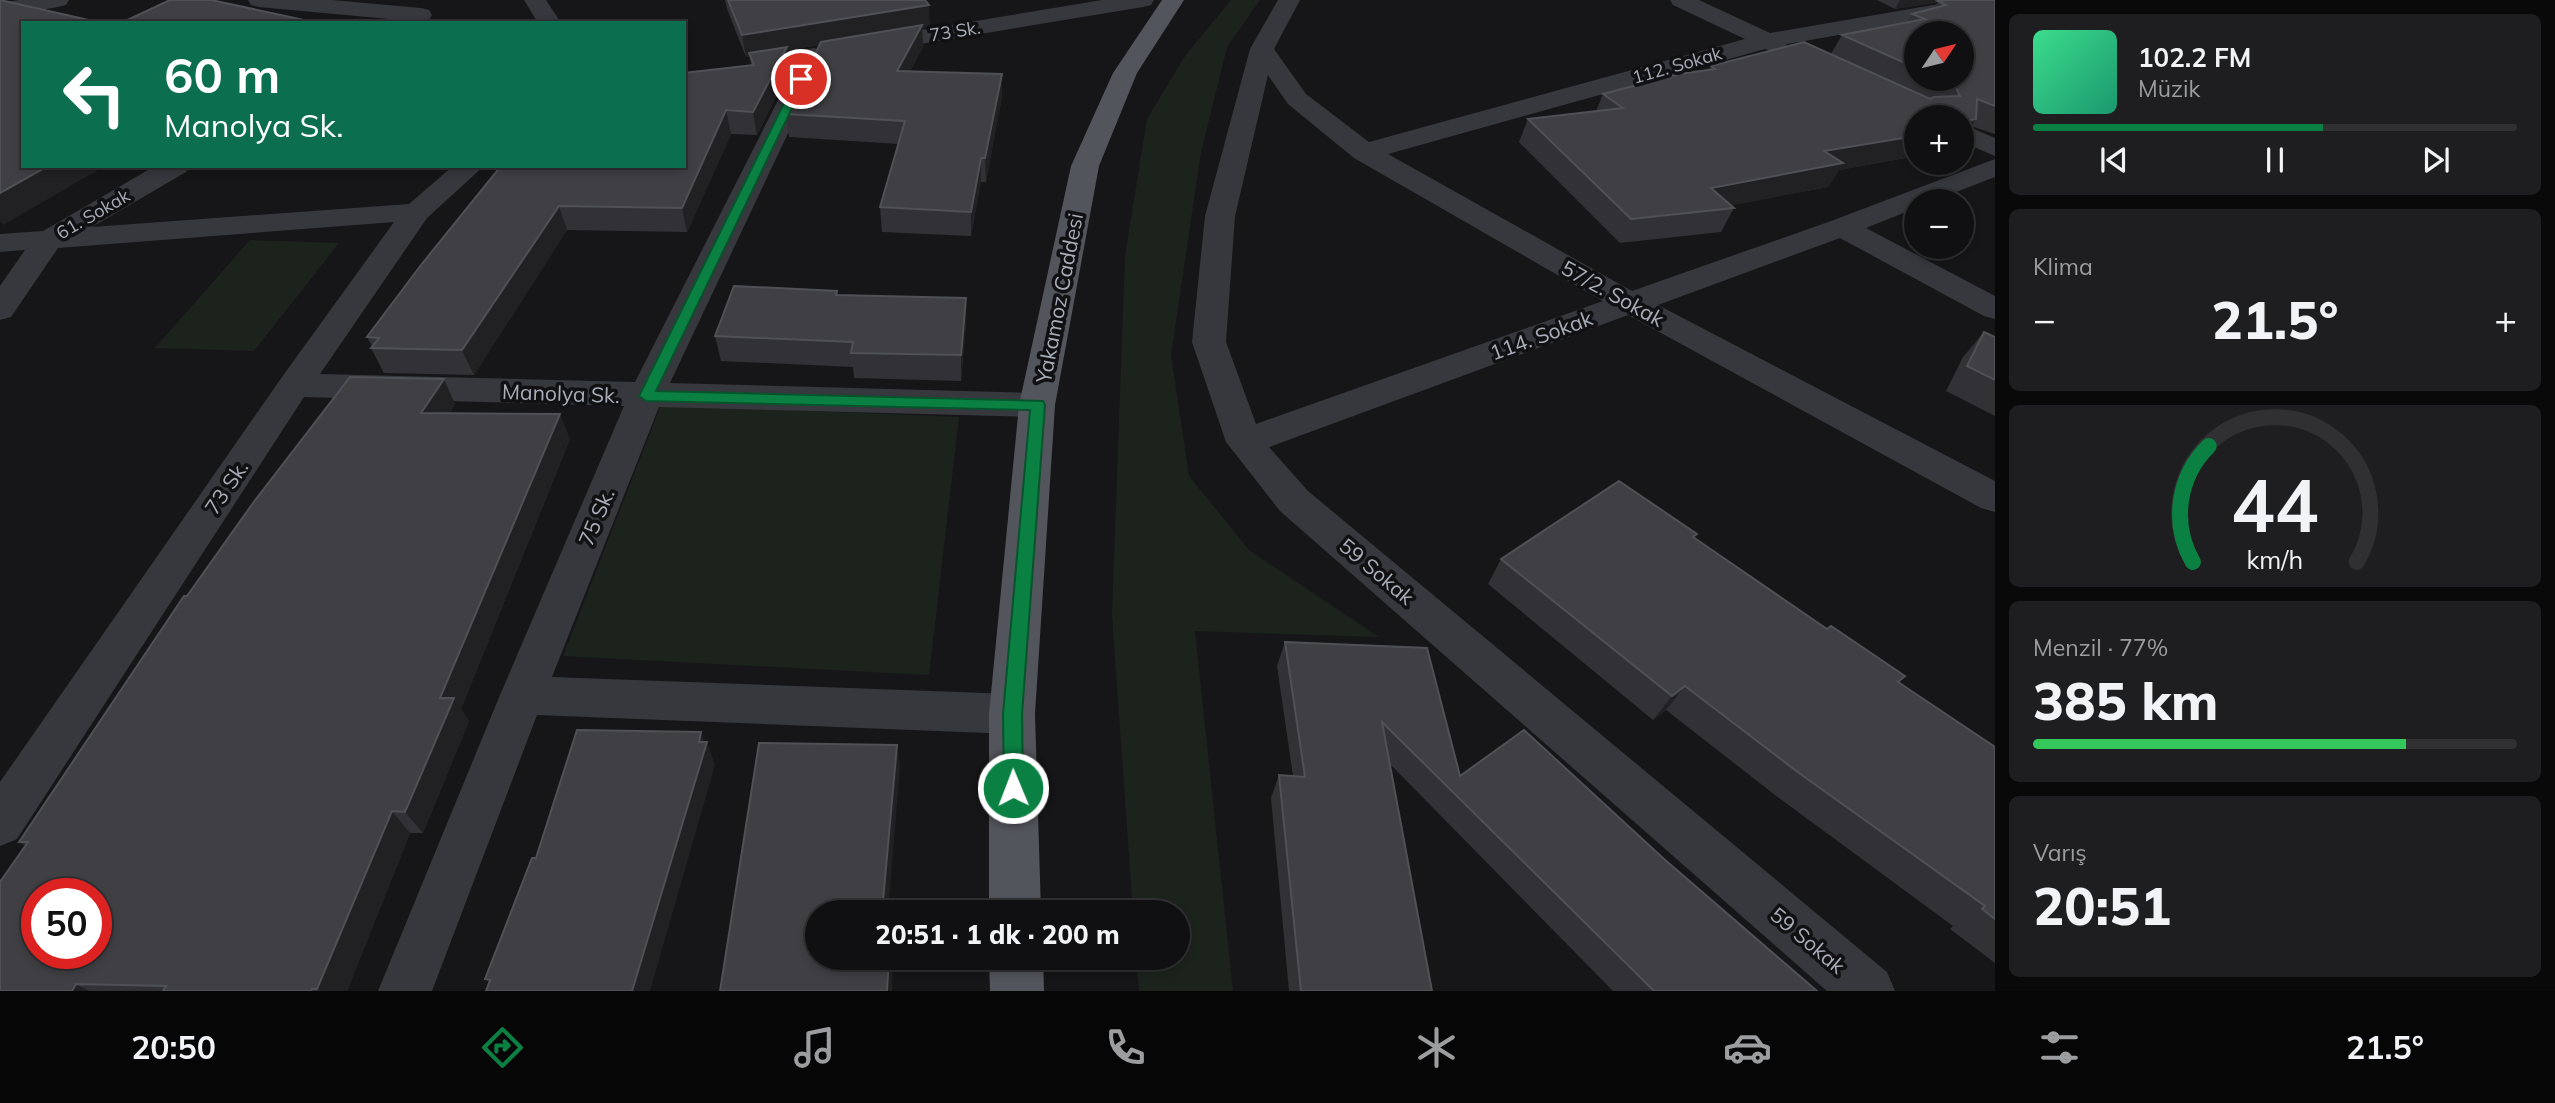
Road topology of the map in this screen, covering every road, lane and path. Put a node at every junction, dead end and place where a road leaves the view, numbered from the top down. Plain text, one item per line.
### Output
1 (58, 0) edge
2 (259, 0) edge
3 (443, 0) edge
4 (535, 0) edge
5 (1143, 0) edge
6 (1173, 0) edge
7 (1681, 0) edge
8 (1995, 1) edge
9 (1292, 4) edge
10 (0, 10) edge
11 (415, 19) edge
12 (549, 21) edge
13 (1766, 41) junction
14 (1262, 49) junction
15 (824, 53) joint
16 (1804, 58) edge
17 (1974, 138) edge
18 (1995, 148) edge
19 (1364, 152) junction
20 (1995, 167) edge
21 (173, 168) edge
22 (468, 168) edge
23 (417, 212) junction
24 (1842, 228) junction
25 (47, 241) junction
26 (0, 243) edge
27 (1630, 303) junction
28 (1995, 309) edge
29 (0, 310) edge
30 (294, 385) junction
31 (646, 396) junction
32 (1037, 405) junction
33 (1244, 442) junction
34 (1995, 498) edge
35 (522, 695) junction
36 (1012, 714) junction
37 (0, 823) edge
38 (1015, 900) edge
39 (1016, 970) edge
40 (405, 991) edge
41 (1017, 991) edge
42 (1868, 991) edge

1 - 10 street
2 - 11 street
3 - 11 street
4 - 12 street
5 - 15 street, 73 Sk.
6 - 32 main road, Yakamoz Caddesi
7 - 13 street
8 - 13 street, 112. Sokak
9 - 14 street, 59 Sokak
13 - 16 street
13 - 19 street, 112. Sokak
14 - 19 street, 57/2. Sokak
14 - 33 street, 59 Sokak
15 - 31 street, 75 Sk.
17 - 18 street
19 - 27 street, 57/2. Sokak
20 - 24 street, 114. Sokak
21 - 25 street, 61. Sokak
22 - 23 street, 73 Sk.
23 - 25 street
23 - 30 street, 73 Sk.
24 - 27 street, 114. Sokak
24 - 28 street
25 - 26 street
25 - 29 street
27 - 33 street, 114. Sokak
27 - 34 street, 57/2. Sokak
30 - 31 street, Manolya Sk.
30 - 37 street, 73 Sk.
31 - 32 street, Manolya Sk.
31 - 35 street, 75 Sk.
32 - 36 main road, Yakamoz Caddesi
33 - 42 street, 59 Sokak
35 - 36 street
35 - 40 street, 75 Sk.
36 - 38 main road, Yakamoz Caddesi
39 - 41 main road

